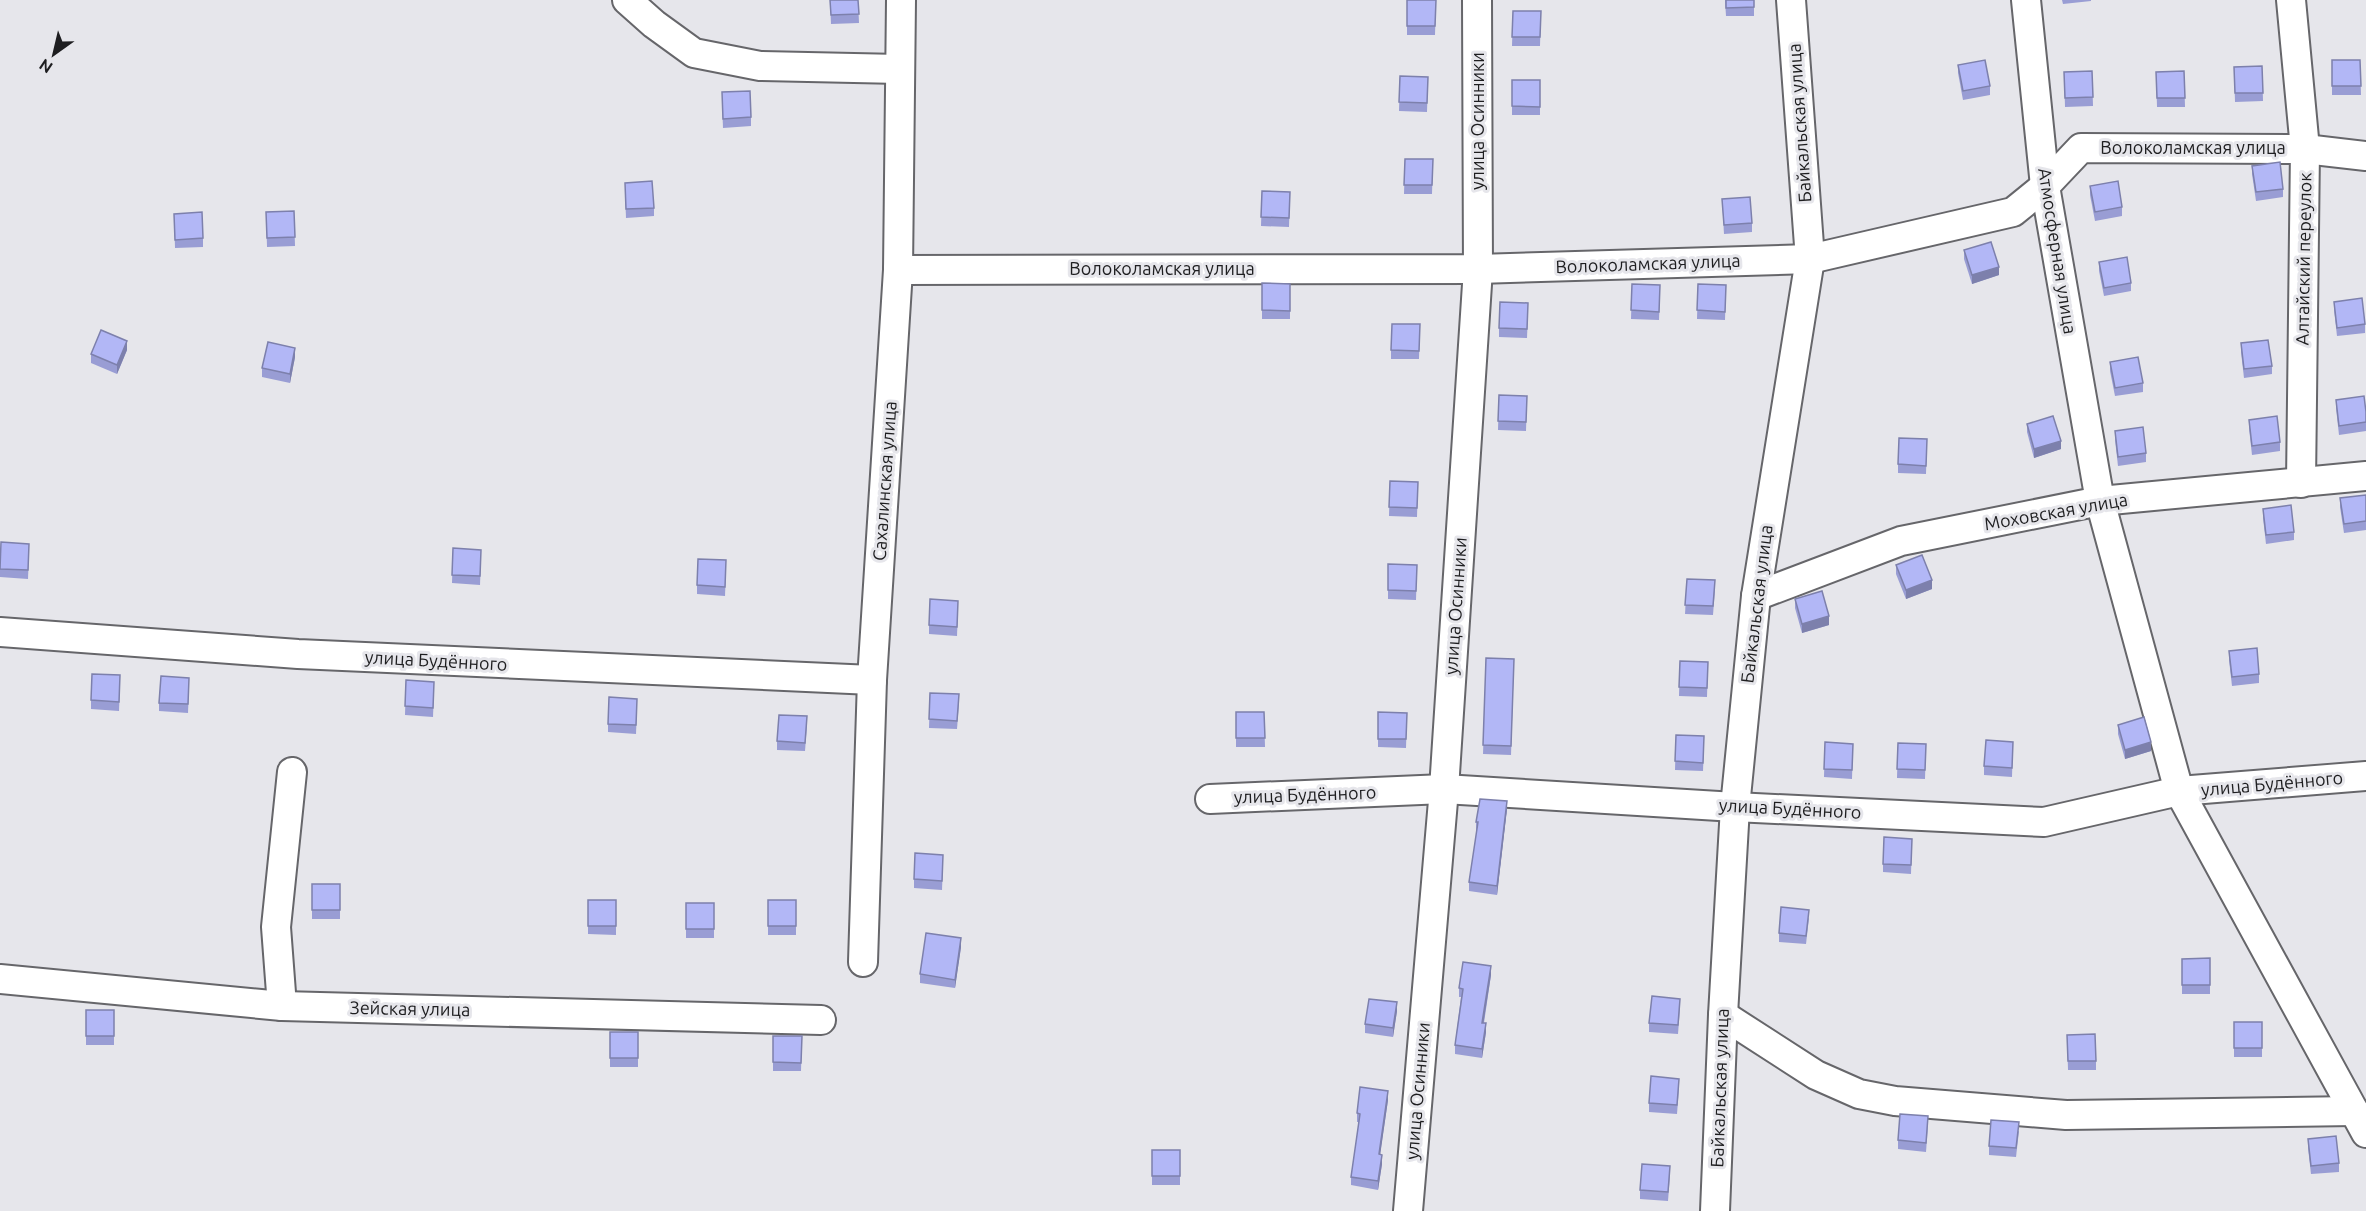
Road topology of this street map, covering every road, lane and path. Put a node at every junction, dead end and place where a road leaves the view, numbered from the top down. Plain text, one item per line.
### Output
1 (627, 0) edge
2 (901, 0) edge
3 (1477, 0) edge
4 (1791, 0) edge
5 (2026, 0) edge
6 (2292, 0) edge
7 (900, 69) junction
8 (2305, 149) junction
9 (2366, 156) edge
10 (2044, 186) junction
11 (1810, 260) junction
12 (1478, 269) junction
13 (898, 270) junction
14 (2366, 476) edge
15 (2301, 483) junction
16 (2100, 501) junction
17 (1756, 596) junction
18 (0, 632) edge
19 (872, 680) junction
20 (292, 772) dead end
21 (2366, 776) edge
22 (1444, 789) junction
23 (2179, 791) junction
24 (1210, 799) dead end
25 (1735, 807) junction
26 (863, 962) dead end
27 (0, 979) edge
28 (282, 1006) junction
29 (1723, 1015) junction
30 (821, 1020) dead end
31 (2360, 1122) edge
32 (1408, 1211) edge
33 (1715, 1211) edge

1 - 7 street
2 - 7 street, Сахалинская улица
3 - 12 street, улица Осинники
4 - 11 street, Байкальская улица
5 - 10 street, Атмосферная улица
6 - 8 street, Алтайский переулок
7 - 13 street, Сахалинская улица
8 - 9 street, Волоколамская улица
8 - 10 street, Волоколамская улица
8 - 15 street, Алтайский переулок
10 - 11 street, Волоколамская улица
10 - 16 street, Атмосферная улица
11 - 12 street, Волоколамская улица
11 - 17 street, Байкальская улица
12 - 13 street, Волоколамская улица
12 - 22 street, улица Осинники
13 - 19 street, Сахалинская улица
14 - 15 street, Моховская улица
15 - 16 street, Моховская улица
16 - 17 street, Моховская улица
16 - 23 street, Атмосферная улица
17 - 25 street, Байкальская улица
18 - 19 street, улица Будённого
19 - 26 street, Сахалинская улица
20 - 28 street
21 - 23 street, улица Будённого
22 - 24 street, улица Будённого
22 - 25 street, улица Будённого
22 - 32 street, улица Осинники
23 - 25 street, улица Будённого
23 - 31 street, Атмосферная улица
25 - 29 street, Байкальская улица
27 - 28 street, Зейская улица
28 - 30 street, Зейская улица
29 - 31 street
29 - 33 street, Байкальская улица

